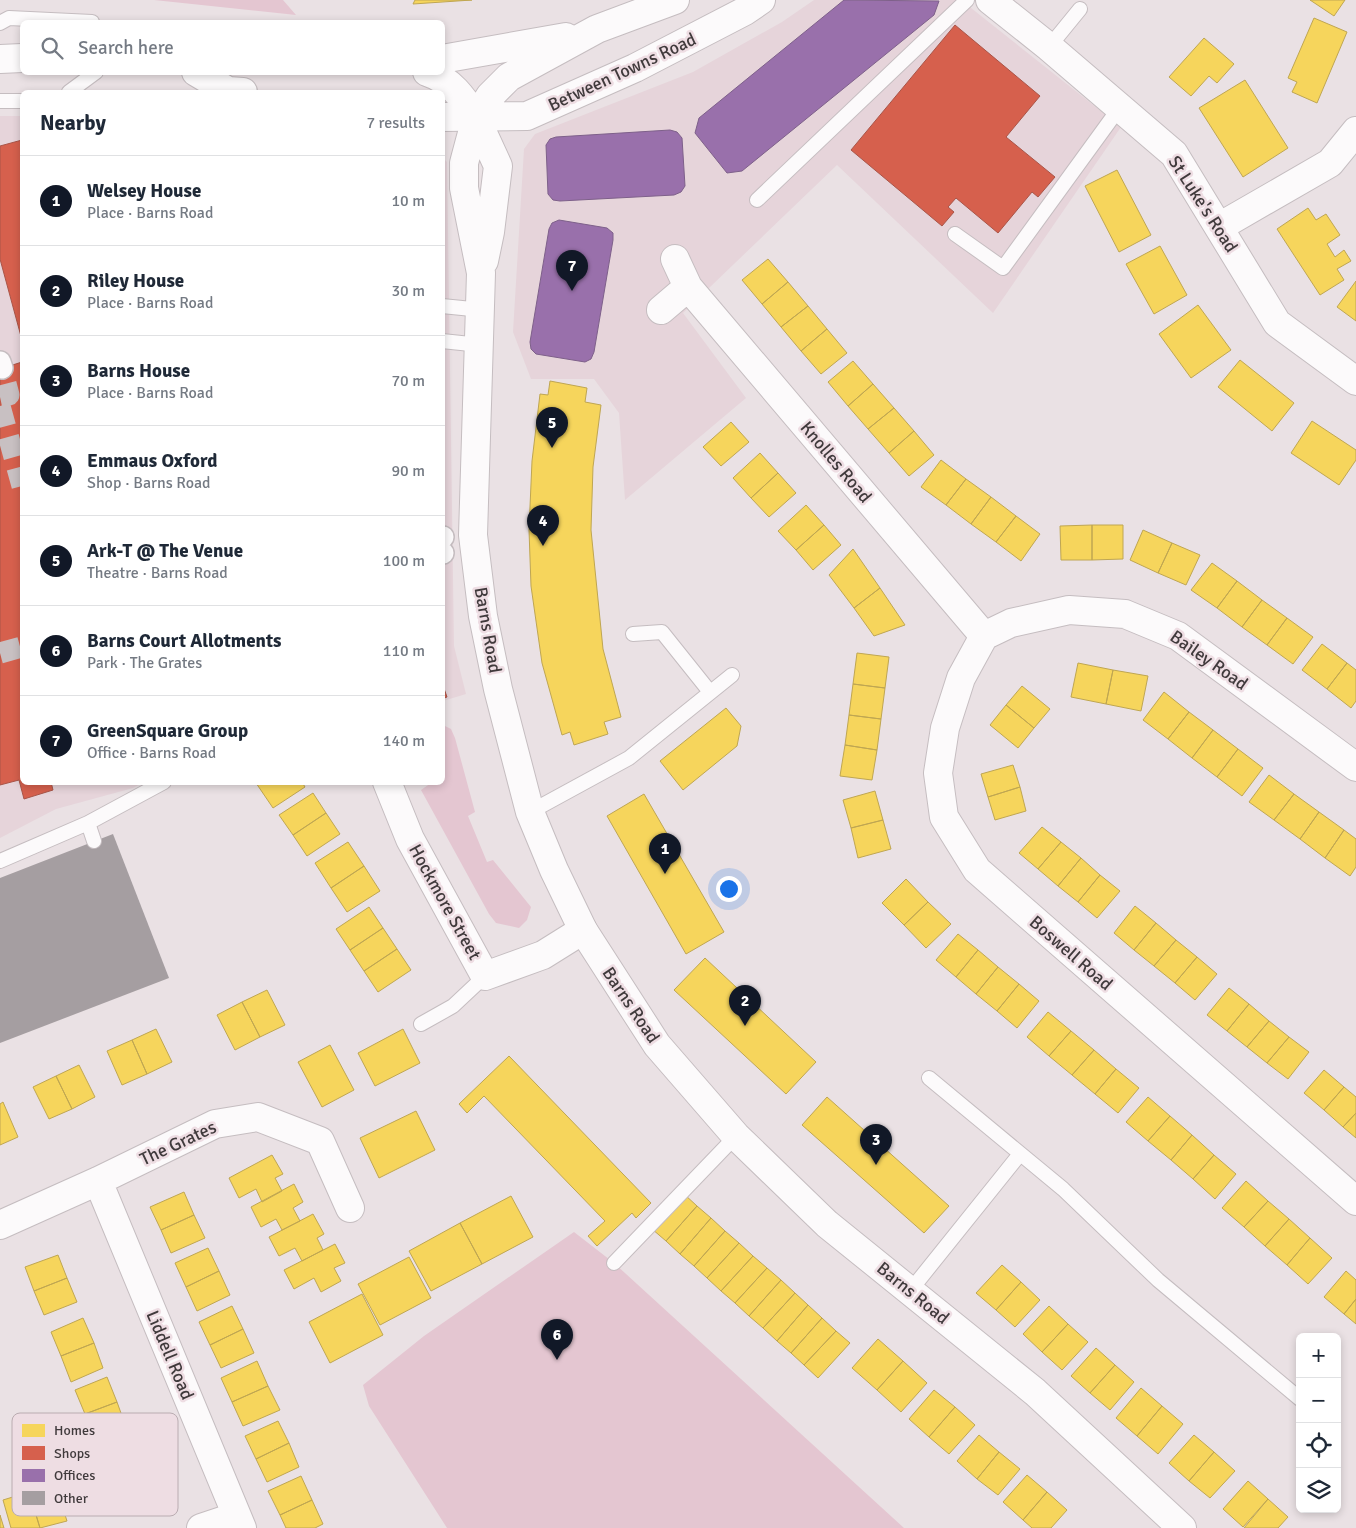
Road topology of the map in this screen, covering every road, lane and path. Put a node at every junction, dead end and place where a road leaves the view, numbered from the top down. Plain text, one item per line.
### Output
1 (675, 0) edge
2 (760, 0) edge
3 (967, 0) edge
4 (990, 0) edge
5 (1080, 9) dead end
6 (50, 20) edge
7 (0, 22) edge
8 (597, 29) junction
9 (1049, 47) junction
10 (20, 58) edge
11 (445, 58) edge
12 (0, 59) edge
13 (92, 75) edge
14 (201, 75) edge
15 (434, 75) edge
16 (73, 90) edge
17 (226, 90) edge
18 (0, 101) edge
19 (20, 101) edge
20 (1120, 107) junction
21 (445, 117) edge
22 (476, 118) junction
23 (1356, 131) edge
24 (757, 200) dead end
25 (1220, 227) junction
26 (955, 234) dead end
27 (675, 259) dead end
28 (688, 287) junction
29 (445, 306) edge
30 (482, 310) junction
31 (661, 310) dead end
32 (445, 341) edge
33 (480, 344) junction
34 (1356, 381) edge
35 (633, 634) dead end
36 (984, 636) junction
37 (732, 675) dead end
38 (710, 692) junction
39 (1356, 768) edge
40 (158, 785) edge
41 (389, 785) edge
42 (530, 812) junction
43 (88, 823) junction
44 (94, 841) dead end
45 (0, 860) edge
46 (583, 930) junction
47 (485, 976) junction
48 (421, 1024) dead end
49 (929, 1078) dead end
50 (736, 1136) junction
51 (1020, 1154) junction
52 (98, 1181) junction
53 (1356, 1201) edge
54 (350, 1208) dead end
55 (0, 1224) edge
56 (614, 1263) dead end
57 (910, 1290) junction
58 (1296, 1396) edge
59 (239, 1522) edge
60 (201, 1528) edge
61 (1182, 1528) edge

1 - 8 street
2 - 22 street, Between Towns Road
3 - 24 lane
4 - 9 street, St Luke's Road
5 - 9 lane
6 - 7 lane
8 - 11 street
8 - 22 street
9 - 20 street, St Luke's Road
10 - 12 street
13 - 16 lane
14 - 17 street
15 - 22 street
18 - 19 lane
20 - 25 street, St Luke's Road
20 - 26 lane
21 - 22 street, Between Towns Road
22 - 30 street, Barns Road
23 - 25 street
25 - 34 street, St Luke's Road
27 - 28 street, Knolles Road
28 - 31 street
28 - 36 street, Knolles Road
29 - 30 lane
30 - 33 street, Barns Road
32 - 33 lane
33 - 42 street, Barns Road
35 - 38 lane
36 - 39 street, Bailey Road
36 - 53 street, Boswell Road
37 - 38 lane
38 - 42 lane
40 - 43 lane
41 - 47 street, Hockmore Street
42 - 46 street, Barns Road
43 - 44 lane
43 - 45 lane
46 - 47 street, Hockmore Street
46 - 50 street, Barns Road
47 - 48 lane
49 - 51 lane
50 - 56 lane
50 - 57 street, Barns Road
51 - 57 lane
51 - 58 lane
52 - 54 street, The Grates
52 - 55 street, The Grates
52 - 59 street, Liddell Road
57 - 61 street, Barns Road
59 - 60 street

